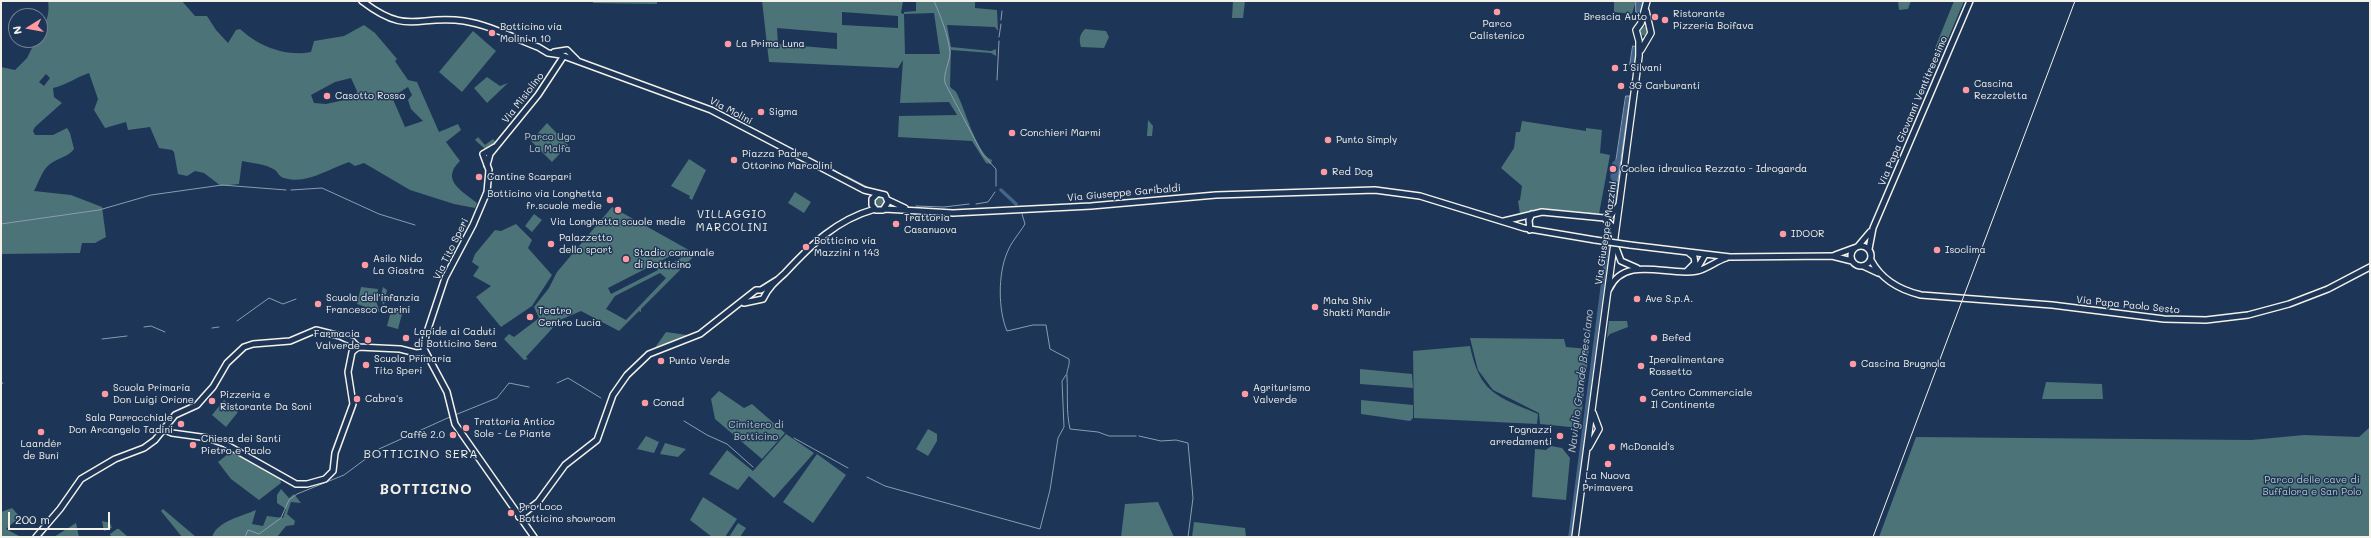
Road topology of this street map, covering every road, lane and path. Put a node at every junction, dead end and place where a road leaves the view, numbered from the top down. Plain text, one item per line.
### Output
1 (362, 1) edge
2 (1646, 1) edge
3 (1970, 1) edge
4 (1645, 9) junction
5 (1641, 23) junction
6 (1648, 24) junction
7 (1638, 37) junction
8 (1647, 38) junction
9 (538, 47) junction
10 (555, 55) junction
11 (565, 55) junction
12 (1639, 56) junction
13 (558, 65) junction
14 (495, 147) junction
15 (490, 154) junction
16 (483, 155) junction
17 (487, 165) junction
18 (864, 190) junction
19 (877, 194) junction
20 (888, 200) junction
21 (872, 202) junction
22 (1618, 206) junction
23 (875, 209) junction
24 (884, 209) junction
25 (908, 209) junction
26 (866, 212) junction
27 (1532, 214) junction
28 (1604, 218) junction
29 (1501, 221) junction
30 (1873, 228) junction
31 (1530, 230) junction
32 (1614, 237) junction
33 (1857, 247) junction
34 (1869, 249) junction
35 (1688, 252) junction
36 (1706, 255) junction
37 (1832, 256) junction
38 (1730, 257) junction
39 (1871, 260) junction
40 (1852, 261) junction
41 (1863, 266) junction
42 (2370, 267) edge
43 (1640, 269) junction
44 (1702, 269) junction
45 (1689, 271) junction
46 (1881, 275) junction
47 (777, 280) junction
48 (761, 290) junction
49 (1606, 293) junction
50 (764, 295) junction
51 (755, 297) junction
52 (358, 347) junction
53 (425, 351) junction
54 (1592, 412) junction
55 (1596, 424) junction
56 (1589, 428) junction
57 (163, 432) junction
58 (1595, 434) junction
59 (1583, 473) junction
60 (519, 517) junction
61 (36, 537) edge
62 (534, 537) edge
63 (1575, 537) edge

1 - 9 street, Via Molini
2 - 4 main road, Via Giuseppe Mazzini
3 - 30 street, Via Papa Giovanni Ventitreesimo
4 - 5 main road, Via Giuseppe Mazzini
4 - 6 main road, Via Giuseppe Mazzini
5 - 6 main road
5 - 7 main road, Via Giuseppe Mazzini
6 - 8 main road, Via Giuseppe Mazzini
7 - 8 main road
7 - 12 main road, Via Giuseppe Mazzini
8 - 12 main road, Via Giuseppe Mazzini
9 - 10 street, Via Molini
9 - 11 street, Via Molini
10 - 11 street, Via Molini
10 - 13 street
11 - 13 street, Via Misiolino
11 - 18 street, Via Molini
12 - 22 main road, Via Giuseppe Mazzini
13 - 14 street, Via Misiolino
14 - 15 street, Via Misiolino
14 - 16 street, Via Misiolino
15 - 16 street
15 - 17 street, Via Misiolino
16 - 17 street, Via Tito Speri
17 - 53 street, Via Tito Speri
18 - 19 street, Via Molini
18 - 21 street, Via Molini
19 - 20 street, Via Giuseppe Garibaldi
19 - 21 street
20 - 24 street
20 - 25 street, Via Giuseppe Garibaldi
21 - 23 street
21 - 26 street
22 - 28 street
22 - 32 main road, Via Giuseppe Mazzini
23 - 24 street, Via Giuseppe Garibaldi
23 - 26 street
24 - 25 street, Via Giuseppe Garibaldi
25 - 29 street, Via Giuseppe Garibaldi
26 - 47 street
27 - 28 street
27 - 29 street
27 - 31 street
28 - 32 street
29 - 31 street
30 - 33 street, Via Papa Giovanni Ventitreesimo
30 - 34 street, Via Papa Giovanni Ventitreesimo
31 - 35 street, bridge
32 - 43 street
32 - 49 main road, Via Giuseppe Mazzini
33 - 34 street
33 - 37 street
33 - 40 street
34 - 39 street
35 - 36 street
35 - 45 street
36 - 38 street
36 - 44 street
36 - 45 street
37 - 38 street
37 - 40 street
38 - 44 street
39 - 41 street
39 - 46 street, Via Papa Paolo Sesto
40 - 41 street
41 - 46 street, Via Papa Paolo Sesto
42 - 46 street, Via Papa Paolo Sesto
43 - 45 street
43 - 49 street
44 - 45 street
47 - 48 street
47 - 50 street
48 - 50 street
48 - 51 street
49 - 54 main road, Via Giuseppe Mazzini
50 - 51 street
51 - 60 street
52 - 53 street
52 - 57 street
52 - 57 street
53 - 60 street
54 - 55 main road, Via Giuseppe Mazzini
54 - 56 main road, Via Giuseppe Mazzini
55 - 56 main road
55 - 58 main road
56 - 58 main road
56 - 59 main road, Via Giuseppe Mazzini
57 - 61 street
58 - 59 main road
59 - 63 main road
60 - 62 street

